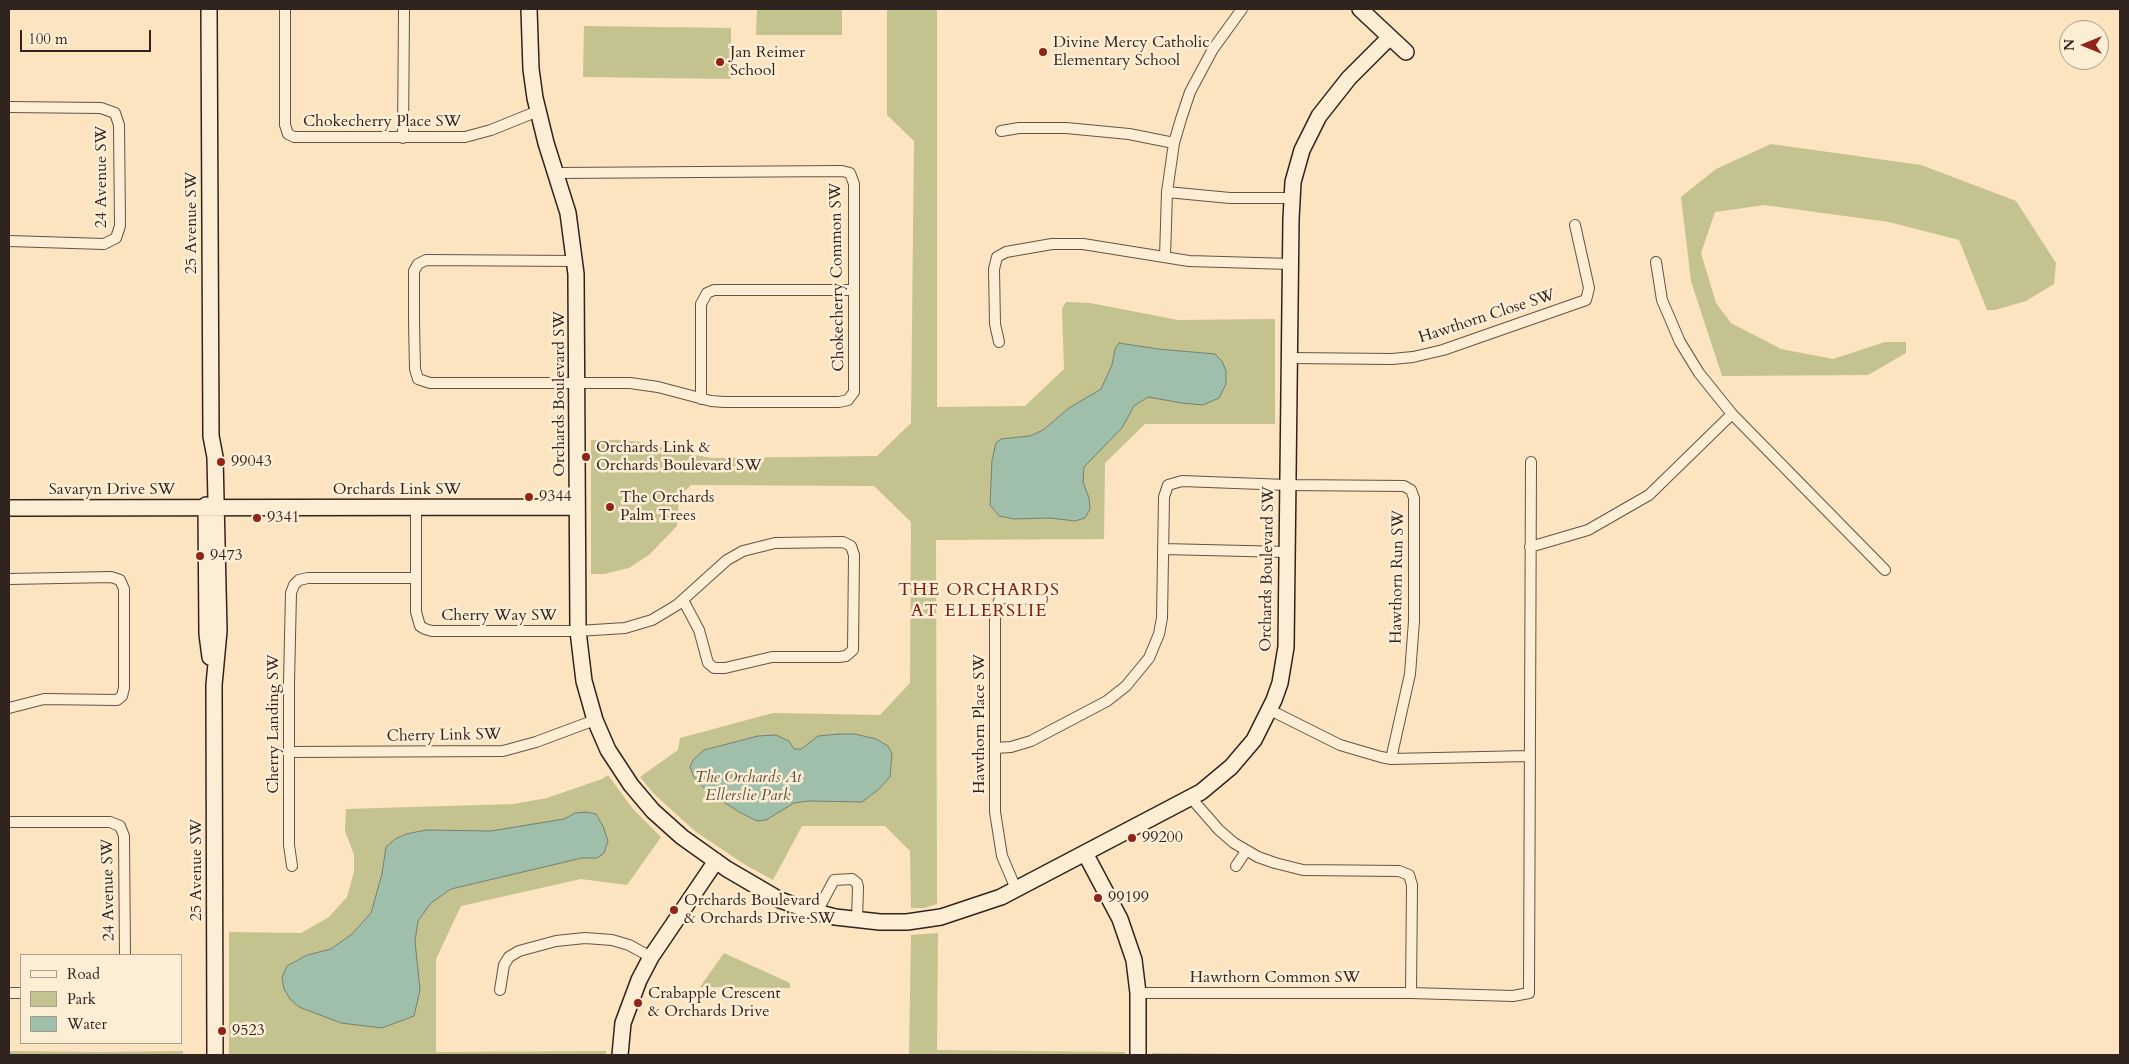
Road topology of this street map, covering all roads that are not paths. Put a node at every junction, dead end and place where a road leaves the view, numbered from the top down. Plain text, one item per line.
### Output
1 (209, 9) edge
2 (285, 9) edge
3 (404, 9) edge
4 (529, 9) edge
5 (1242, 9) edge
6 (1360, 9) edge
7 (1390, 37) junction
8 (1406, 52) dead end
9 (9, 107) edge
10 (538, 111) junction
11 (1001, 132) dead end
12 (403, 138) junction
13 (1174, 143) junction
14 (556, 173) junction
15 (1166, 192) junction
16 (1291, 198) junction
17 (1574, 225) dead end
18 (9, 241) edge
19 (1166, 257) junction
20 (575, 261) junction
21 (1656, 262) dead end
22 (1290, 264) junction
23 (854, 290) junction
24 (999, 342) dead end
25 (1289, 358) junction
26 (577, 382) junction
27 (701, 399) junction
28 (1732, 414) junction
29 (1531, 462) dead end
30 (1287, 485) junction
31 (578, 507) junction
32 (9, 508) edge
33 (211, 508) junction
34 (416, 508) junction
35 (1530, 548) junction
36 (1164, 549) junction
37 (1287, 552) junction
38 (1885, 570) dead end
39 (416, 578) junction
40 (9, 579) edge
41 (1042, 599) dead end
42 (683, 600) junction
43 (578, 631) junction
44 (9, 708) edge
45 (1270, 710) junction
46 (595, 720) junction
47 (995, 748) junction
48 (289, 752) junction
49 (1529, 756) junction
50 (1391, 759) junction
51 (1191, 798) junction
52 (9, 822) edge
53 (1246, 851) junction
54 (1085, 853) junction
55 (716, 861) junction
56 (292, 866) dead end
57 (1236, 866) dead end
58 (1016, 889) junction
59 (817, 912) junction
60 (857, 921) junction
61 (124, 954) edge
62 (651, 957) junction
63 (500, 990) dead end
64 (1138, 993) junction
65 (1411, 993) junction
66 (215, 1055) edge
67 (620, 1055) edge
68 (1138, 1055) edge

1 - 33 street, 25 Avenue SW
2 - 12 street, Chokecherry Place SW
3 - 12 street
4 - 10 street, Orchards Boulevard SW
5 - 13 street
6 - 7 street
7 - 8 street
7 - 16 street, Orchards Boulevard SW
9 - 18 street, 24 Avenue SW
10 - 12 street, Chokecherry Place SW
10 - 14 street, Orchards Boulevard SW
11 - 13 street
13 - 15 street
14 - 20 street, Orchards Boulevard SW
14 - 23 street, Chokecherry Common SW
15 - 16 street
15 - 19 street
16 - 22 street, Orchards Boulevard SW
17 - 25 street, Hawthorn Close SW
19 - 22 street
19 - 24 street
20 - 26 street, Orchards Boulevard SW
20 - 26 street, Chokecherry Common SW
21 - 28 street
22 - 25 street, Orchards Boulevard SW
23 - 27 street
23 - 27 street, Chokecherry Common SW
25 - 30 street, Orchards Boulevard SW
26 - 27 street, Chokecherry Common SW
26 - 31 street, Orchards Boulevard SW
28 - 35 street
28 - 38 street
29 - 35 street
30 - 36 street
30 - 37 street, Orchards Boulevard SW
30 - 50 street, Hawthorn Run SW
31 - 34 street, Orchards Link SW
31 - 43 street, Orchards Boulevard SW
32 - 33 street, Savaryn Drive SW
33 - 34 street, Orchards Link SW
33 - 66 street, 25 Avenue SW
34 - 39 street, Cherry Way SW
35 - 49 street
36 - 37 street
36 - 47 street
37 - 45 street, Orchards Boulevard SW
39 - 43 street, Cherry Way SW
39 - 48 street, Cherry Landing SW
40 - 44 street
41 - 47 street, Hawthorn Place SW
42 - 42 street, Cherry Way SW
42 - 43 street, Cherry Way SW
43 - 46 street, Orchards Boulevard SW
45 - 50 street
45 - 51 street, Orchards Boulevard SW
46 - 48 street, Cherry Link SW
46 - 55 street, Orchards Boulevard SW
47 - 58 street, Hawthorn Place SW
48 - 56 street, Cherry Landing SW
49 - 50 street
49 - 65 street, Hawthorn Common SW
51 - 53 street
51 - 54 street, Orchards Boulevard SW
52 - 61 street, 24 Avenue SW
53 - 57 street
53 - 65 street
54 - 58 street, Orchards Boulevard SW
54 - 64 street
55 - 59 street, Orchards Boulevard SW
55 - 62 street
58 - 60 street, Orchards Boulevard SW
59 - 60 street, Orchards Boulevard SW
59 - 60 street
62 - 63 street
62 - 67 street
64 - 65 street, Hawthorn Common SW
64 - 68 street

